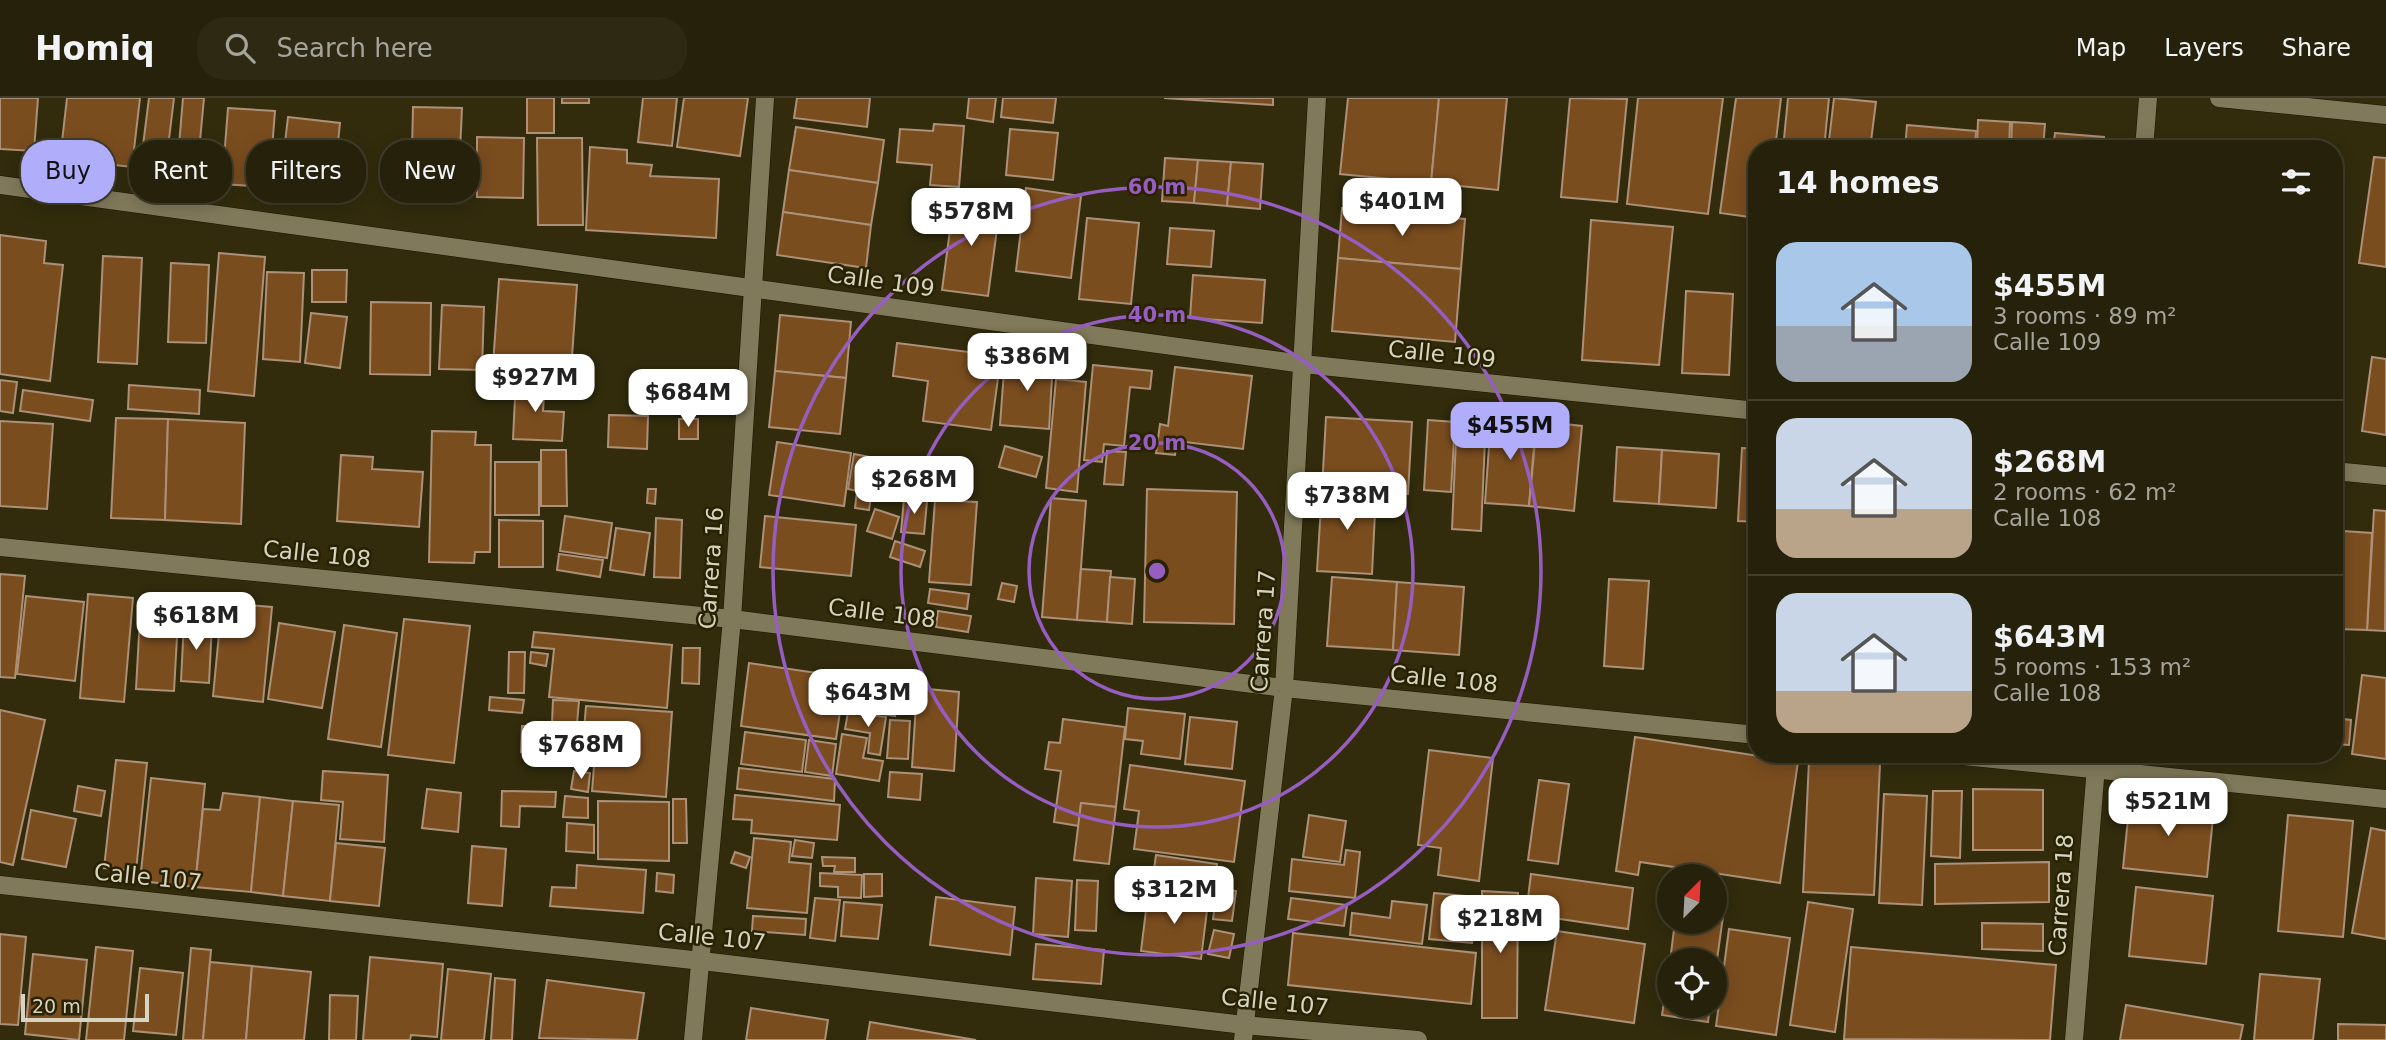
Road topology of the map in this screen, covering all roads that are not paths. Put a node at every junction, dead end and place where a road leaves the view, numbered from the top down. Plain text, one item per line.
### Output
1 (765, 98) edge
2 (1317, 98) edge
3 (2148, 98) edge
4 (2219, 98) edge
5 (2386, 115) edge
6 (2145, 140) edge
7 (0, 185) edge
8 (753, 289) junction
9 (1303, 364) junction
10 (1748, 410) edge
11 (2343, 472) edge
12 (2386, 476) edge
13 (0, 547) edge
14 (732, 619) junction
15 (1284, 688) junction
16 (1748, 734) edge
17 (2096, 763) edge
18 (2104, 763) edge
19 (2386, 799) edge
20 (0, 886) edge
21 (702, 961) junction
22 (1243, 1032) edge
23 (693, 1040) edge
24 (1418, 1040) edge
25 (2074, 1040) edge

1 - 8 street, Carrera 16
2 - 9 street, Carrera 17
3 - 6 street
4 - 5 street
7 - 8 street, Calle 109
8 - 9 street, Calle 109
8 - 14 street, Carrera 16
9 - 10 street, Calle 109
9 - 15 street, Carrera 17
11 - 12 street
13 - 14 street, Calle 108
14 - 15 street, Calle 108
14 - 21 street, Carrera 16
15 - 16 street, Calle 108
15 - 22 street, Carrera 17
17 - 25 street, Carrera 18
18 - 19 street
20 - 21 street, Calle 107
21 - 22 street, Calle 107
21 - 23 street, Carrera 16
22 - 24 street, Calle 107

